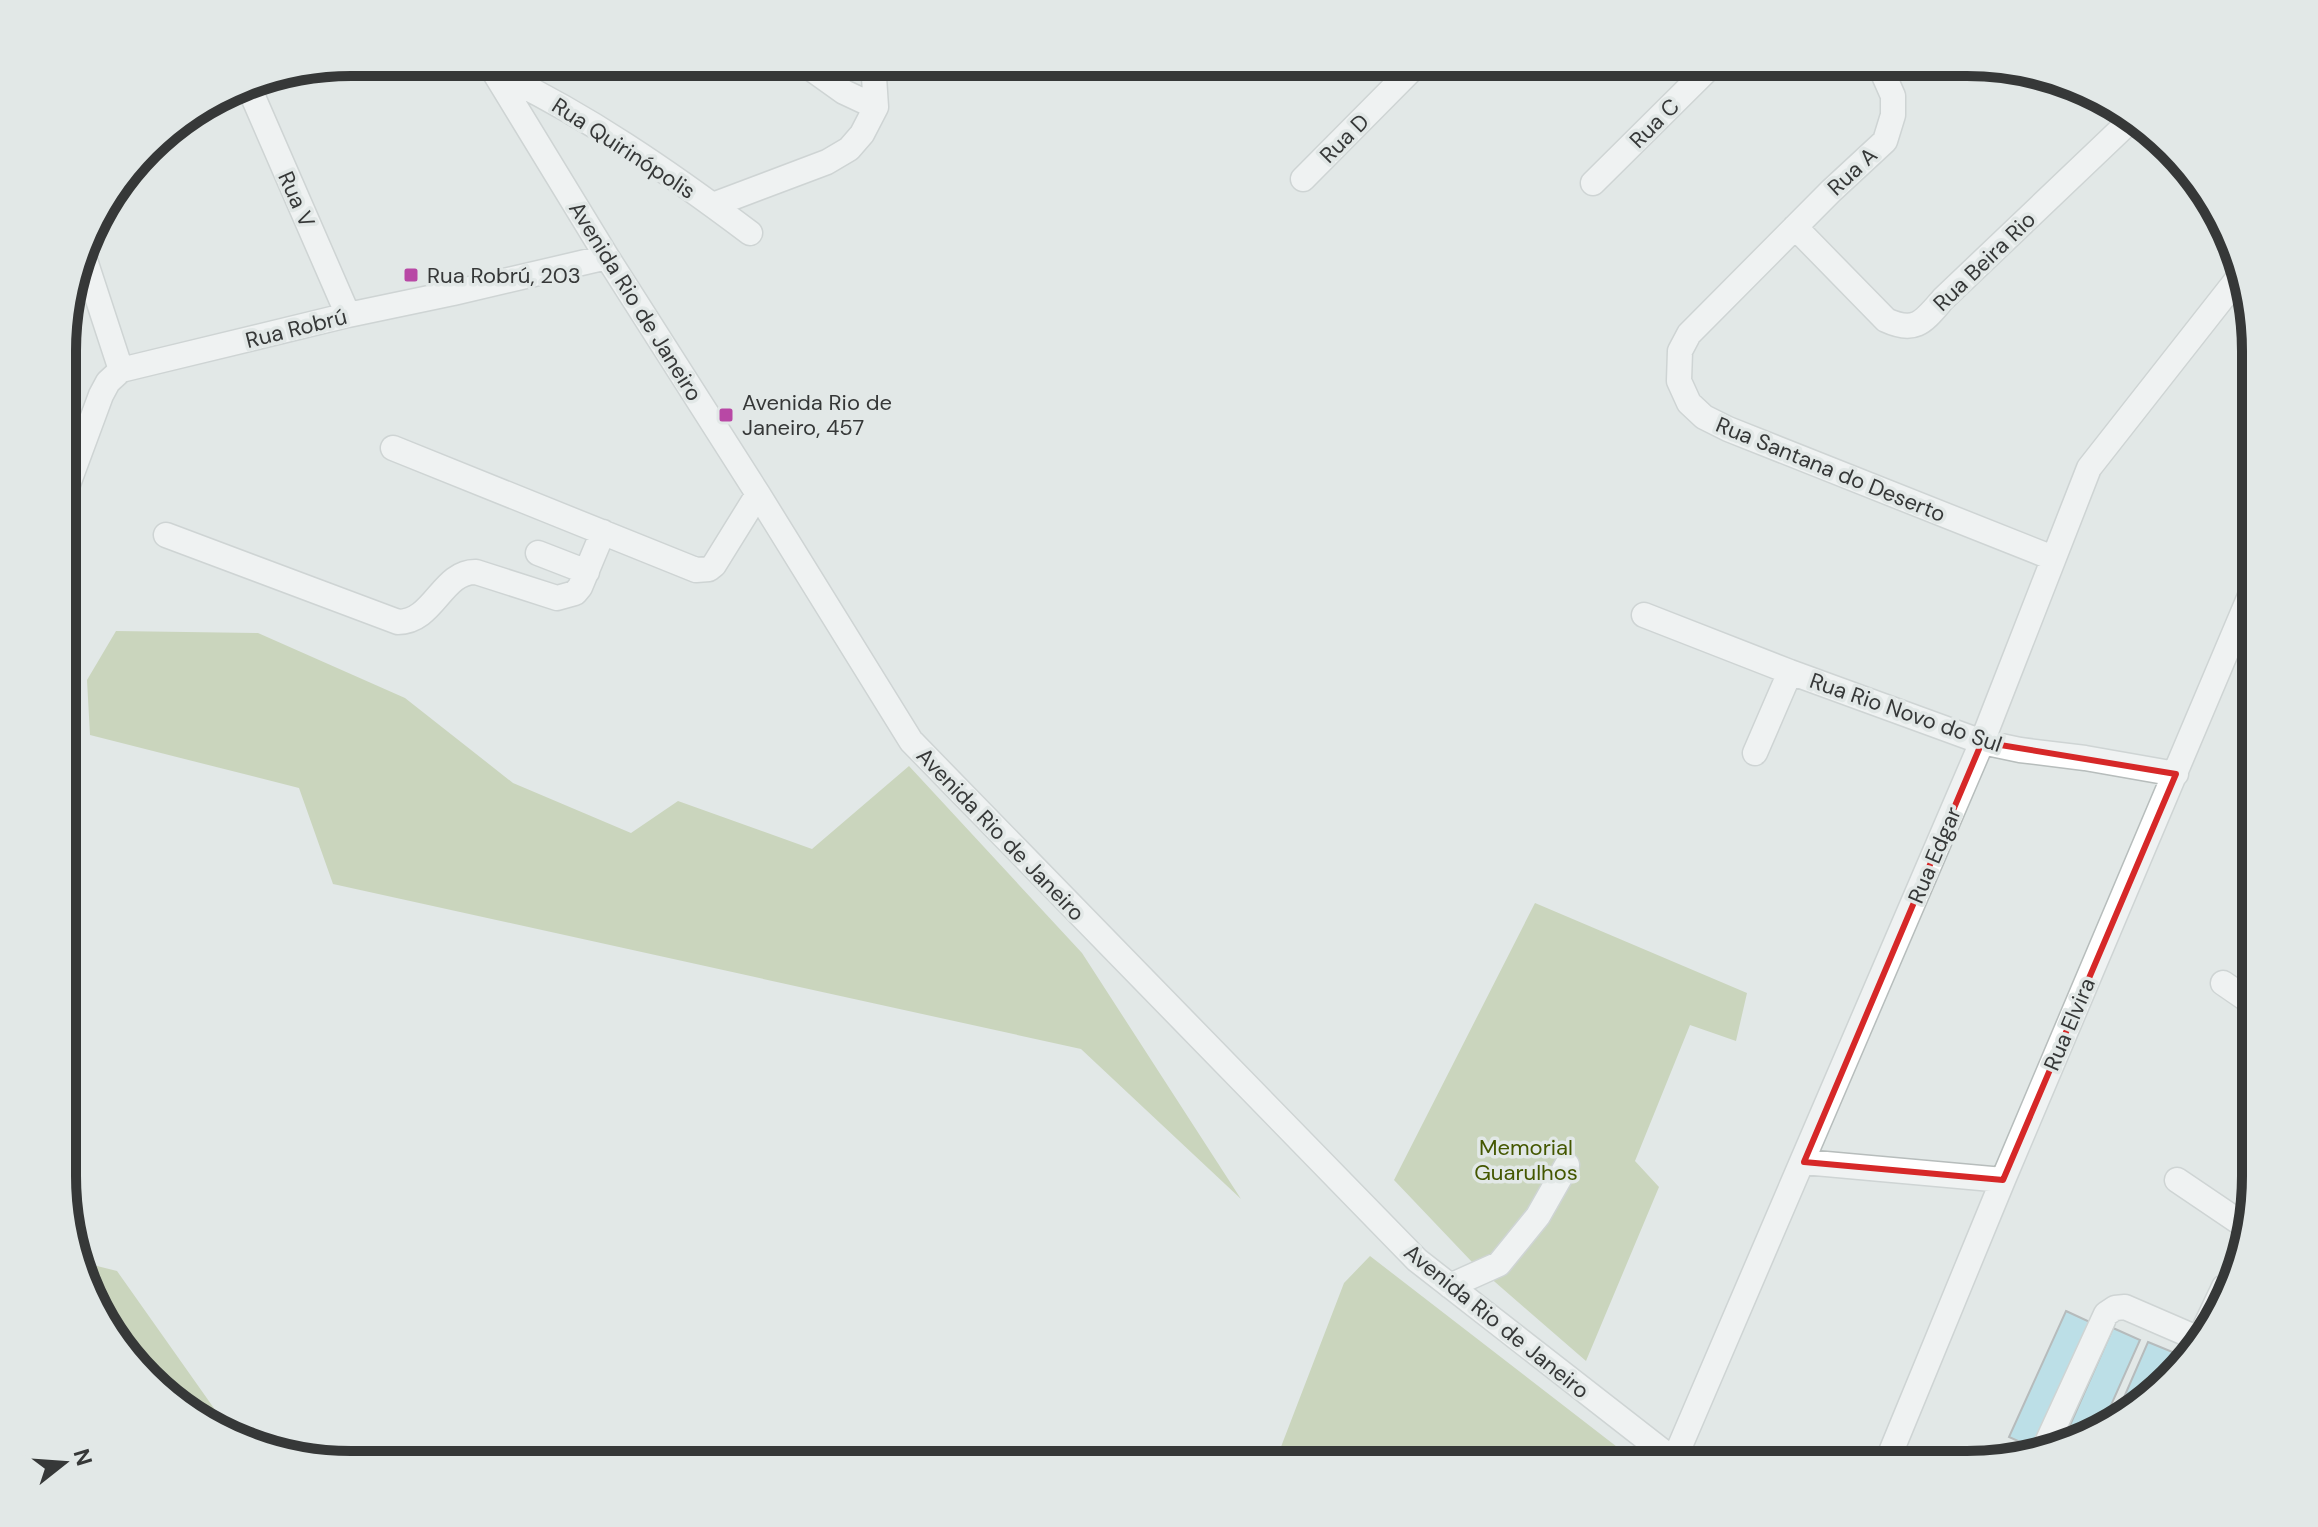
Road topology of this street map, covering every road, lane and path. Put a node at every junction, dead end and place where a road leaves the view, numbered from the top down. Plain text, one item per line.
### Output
1 (1405, 76) edge
2 (1701, 76) edge
3 (1884, 76) edge
4 (497, 77) edge
5 (509, 77) edge
6 (823, 77) edge
7 (874, 77) edge
8 (252, 95) edge
9 (876, 107) junction
10 (2125, 126) edge
11 (1303, 179) dead end
12 (1593, 183) dead end
13 (713, 205) junction
14 (1795, 227) junction
15 (750, 233) dead end
16 (607, 257) junction
17 (88, 270) edge
18 (2233, 284) edge
19 (348, 315) junction
20 (121, 370) junction
21 (393, 448) dead end
22 (76, 463) edge
23 (758, 494) junction
24 (603, 532) junction
25 (166, 535) dead end
26 (538, 553) dead end
27 (2053, 558) junction
28 (587, 572) junction
29 (1644, 615) dead end
30 (2241, 618) edge
31 (1790, 672) junction
32 (1982, 742) junction
33 (1755, 753) dead end
34 (2176, 774) junction
35 (2223, 983) dead end
36 (2241, 995) edge
37 (1804, 1162) junction
38 (1567, 1165) dead end
39 (2003, 1180) junction
40 (2177, 1180) dead end
41 (2238, 1221) edge
42 (1450, 1286) junction
43 (2188, 1339) edge
44 (2049, 1438) edge
45 (1662, 1450) edge
46 (1682, 1450) edge
47 (1892, 1450) edge

1 - 11 street, Rua D
2 - 12 street, Rua C
3 - 14 street, Rua A
4 - 16 street, Avenida Rio de Janeiro
5 - 13 street, Rua Quirinópolis
6 - 9 street
7 - 9 street
8 - 19 street, Rua V
9 - 13 street
10 - 14 street, Rua Beira Rio
13 - 15 street, Rua Quirinópolis
14 - 27 street, Rua Santana do Deserto
16 - 19 street, Rua Robrú
16 - 23 street, Avenida Rio de Janeiro
17 - 20 street
18 - 27 street, Rua Edgar
19 - 20 street, Rua Robrú
20 - 22 street
21 - 24 street
23 - 24 street
23 - 42 street, Avenida Rio de Janeiro
24 - 28 street
25 - 28 street
26 - 28 street
27 - 32 street, Rua Edgar
29 - 31 street, Rua Rio Novo do Sul
30 - 34 street, Rua Elvira
31 - 32 street, Rua Rio Novo do Sul
31 - 33 street
32 - 34 street, Rua Rio Novo do Sul
32 - 37 street, Rua Edgar
34 - 39 street, Rua Elvira
35 - 36 street
37 - 39 street
37 - 46 street, Rua Edgar
38 - 42 street
39 - 47 street, Rua Elvira
40 - 41 street
42 - 45 street, Avenida Rio de Janeiro
43 - 44 street

